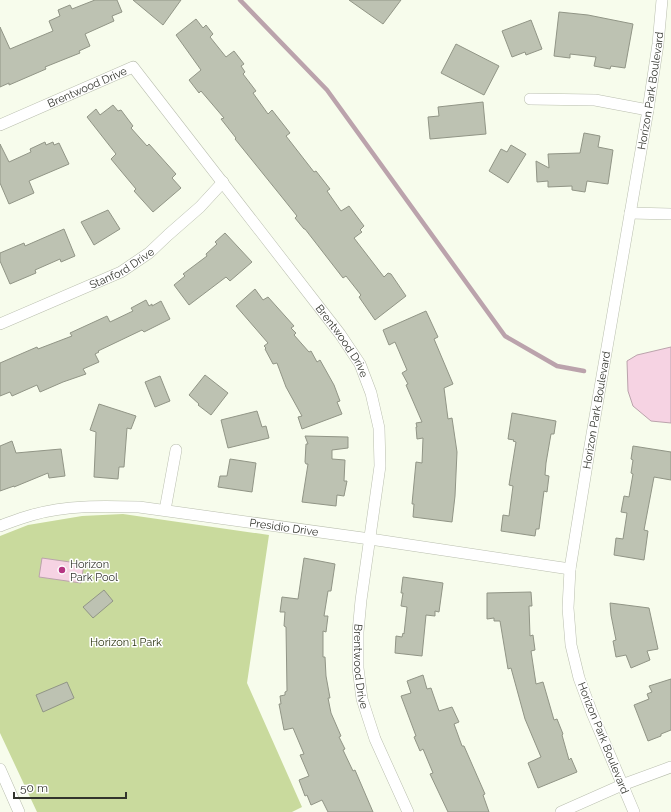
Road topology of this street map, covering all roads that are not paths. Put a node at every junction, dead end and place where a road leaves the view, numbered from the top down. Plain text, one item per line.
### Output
1 (662, 0) edge
2 (530, 100) dead end
3 (648, 110) junction
4 (0, 125) edge
5 (223, 182) junction
6 (630, 213) junction
7 (671, 214) edge
8 (0, 324) edge
9 (176, 450) dead end
10 (165, 510) junction
11 (0, 526) edge
12 (370, 539) junction
13 (570, 570) junction
14 (671, 767) edge
15 (0, 769) edge
16 (622, 785) junction
17 (19, 812) edge
18 (408, 812) edge
19 (561, 812) edge
20 (634, 812) edge

1 - 3 street, Horizon Park Boulevard
2 - 3 street
3 - 6 street, Horizon Park Boulevard
4 - 5 street, Brentwood Drive
5 - 8 street, Stanford Drive
5 - 12 street, Brentwood Drive
6 - 7 street
6 - 13 street, Horizon Park Boulevard
9 - 10 street
10 - 11 street, Presidio Drive
10 - 12 street, Presidio Drive
12 - 13 street, Presidio Drive
12 - 18 street, Brentwood Drive
13 - 16 street, Horizon Park Boulevard
14 - 16 street
15 - 17 street
16 - 19 street
16 - 20 street, Horizon Park Boulevard

